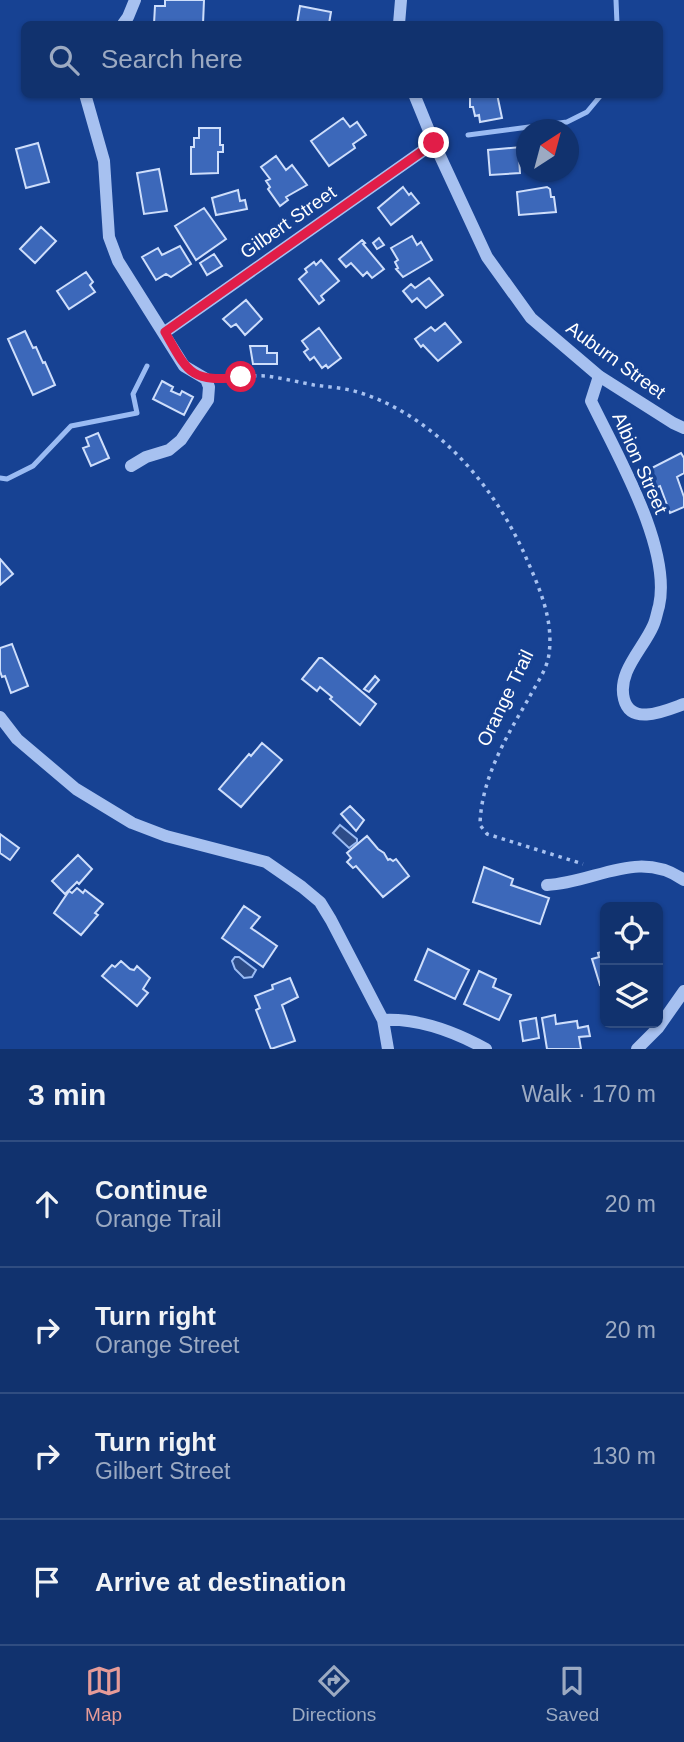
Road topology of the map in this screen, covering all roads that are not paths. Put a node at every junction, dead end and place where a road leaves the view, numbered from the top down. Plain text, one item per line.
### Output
1 (135, 0) edge
2 (401, 0) edge
3 (125, 21) edge
4 (399, 21) edge
5 (86, 98) edge
6 (416, 98) edge
7 (434, 143) junction
8 (165, 332) junction
9 (599, 376) junction
10 (684, 428) edge
11 (131, 466) dead end
12 (684, 704) edge
13 (0, 717) edge
14 (684, 880) edge
15 (547, 884) dead end
16 (684, 991) edge
17 (383, 1020) junction
18 (388, 1049) edge
19 (486, 1049) edge
20 (637, 1049) edge

1 - 3 street
2 - 4 street
5 - 8 street
6 - 7 street, Auburn Street
7 - 8 street, Gilbert Street
7 - 9 street, Auburn Street
8 - 11 street
9 - 10 street, Auburn Street
9 - 12 street, Albion Street
13 - 17 street
14 - 15 street
16 - 20 street
17 - 18 street
17 - 19 street

